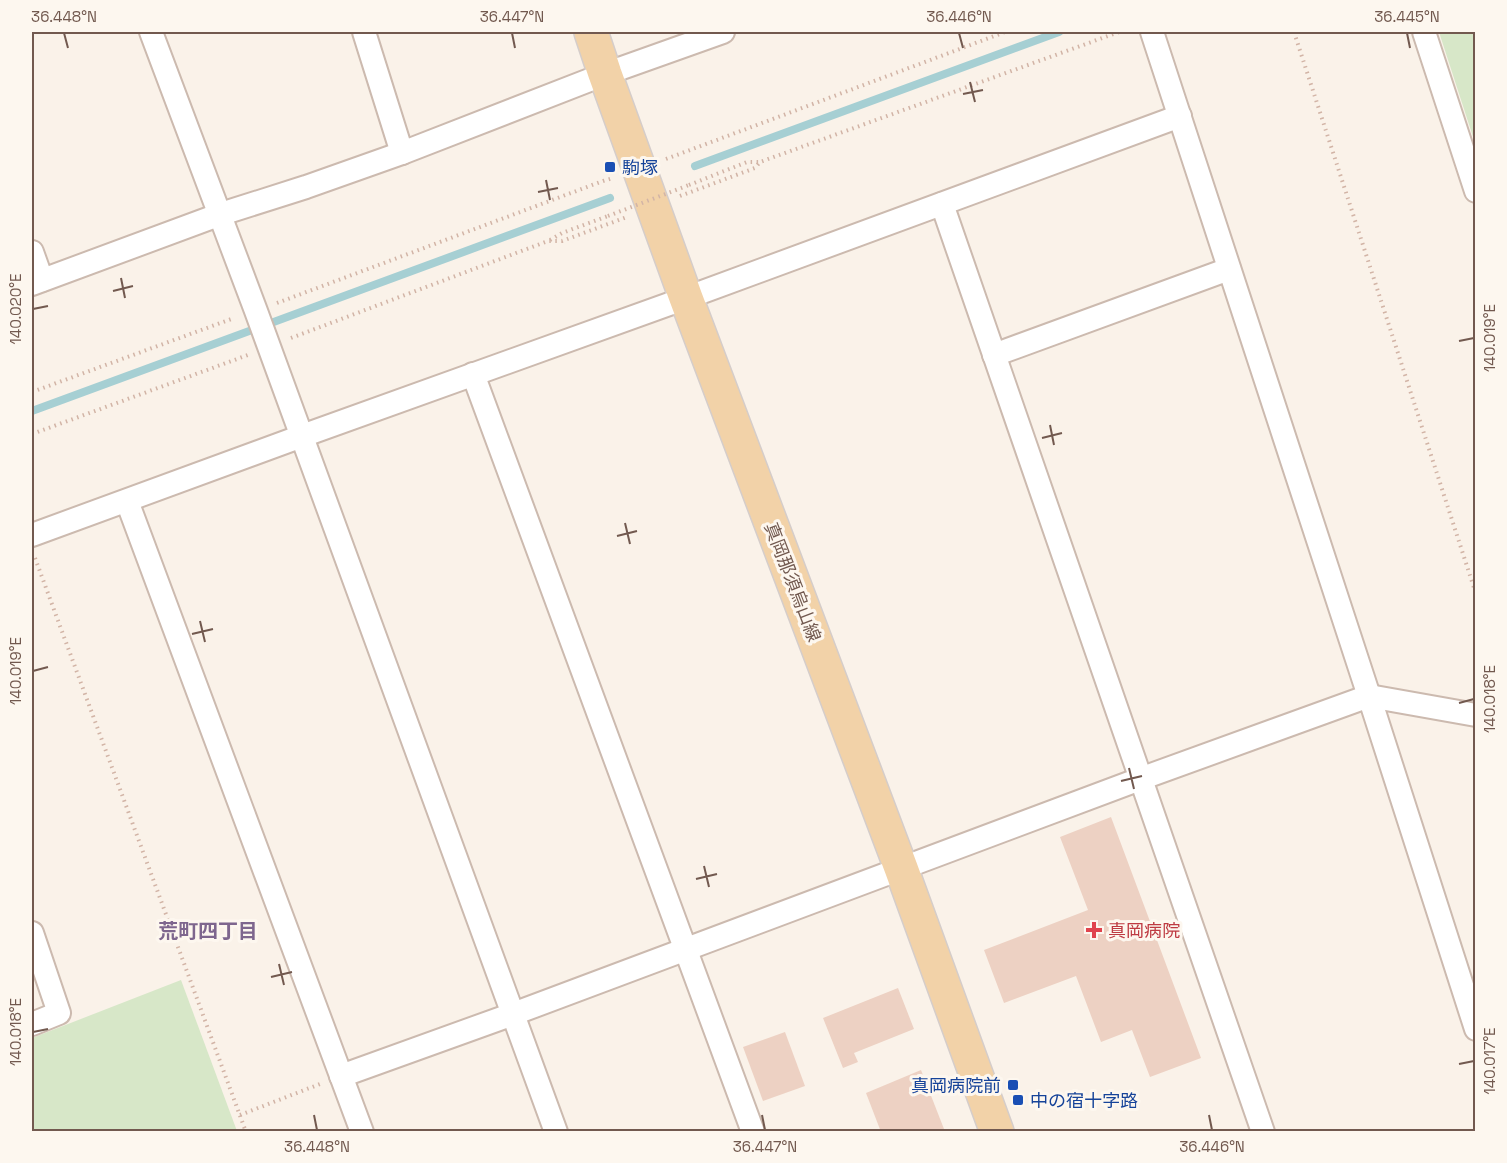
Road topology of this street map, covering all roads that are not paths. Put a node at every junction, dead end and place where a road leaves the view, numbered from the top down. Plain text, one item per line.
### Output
1 (151, 32) edge
2 (364, 32) edge
3 (591, 32) edge
4 (723, 32) edge
5 (1152, 32) edge
6 (1425, 32) edge
7 (605, 74) junction
8 (1180, 116) junction
9 (402, 153) junction
10 (1476, 191) edge
11 (942, 204) junction
12 (220, 214) junction
13 (32, 252) edge
14 (1229, 269) junction
15 (37, 282) edge
16 (686, 298) junction
17 (994, 355) junction
18 (473, 374) junction
19 (302, 436) junction
20 (126, 501) junction
21 (32, 536) edge
22 (1369, 696) junction
23 (1476, 715) edge
24 (1140, 779) junction
25 (901, 868) junction
26 (32, 933) edge
27 (687, 950) junction
28 (513, 1014) junction
29 (32, 1024) edge
30 (1476, 1029) edge
31 (341, 1076) junction
32 (362, 1131) edge
33 (556, 1131) edge
34 (753, 1131) edge
35 (997, 1131) edge
36 (1263, 1131) edge

1 - 12 street
2 - 9 street
3 - 7 main road, 真岡那須烏山線
4 - 7 street
5 - 8 street
6 - 10 street
7 - 9 street
7 - 16 main road, 真岡那須烏山線
8 - 11 street
8 - 14 street
9 - 12 street
11 - 16 street
11 - 17 street
12 - 15 street
12 - 19 street
13 - 15 street
14 - 17 street
14 - 22 street
16 - 18 street
16 - 25 main road, 真岡那須烏山線
17 - 24 street
18 - 19 street
18 - 27 street
19 - 20 street
19 - 28 street
20 - 21 street
20 - 31 street
22 - 23 street
22 - 24 street
22 - 30 street
24 - 25 street
24 - 36 street
25 - 27 street
25 - 35 main road, 真岡那須烏山線
26 - 29 street
27 - 28 street
27 - 34 street
28 - 31 street
28 - 33 street
31 - 32 street

